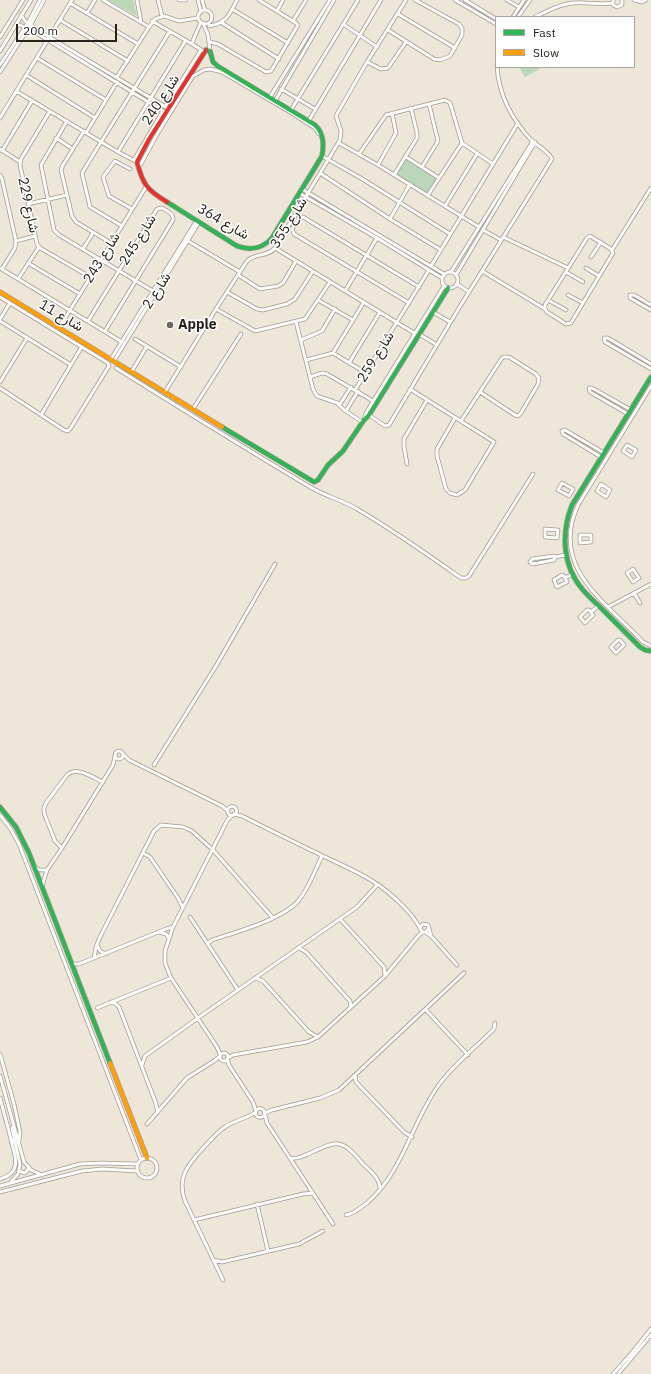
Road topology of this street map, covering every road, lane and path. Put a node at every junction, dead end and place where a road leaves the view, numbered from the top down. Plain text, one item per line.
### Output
1 (22, 0) edge
2 (31, 0) edge
3 (40, 0) edge
4 (44, 0) edge
5 (95, 0) edge
6 (103, 0) edge
7 (137, 0) edge
8 (158, 0) edge
9 (179, 0) edge
10 (186, 0) edge
11 (198, 0) edge
12 (202, 0) edge
13 (237, 0) edge
14 (259, 0) edge
15 (283, 0) edge
16 (306, 0) edge
17 (330, 0) edge
18 (334, 0) edge
19 (358, 0) edge
20 (381, 0) edge
21 (406, 0) edge
22 (415, 0) edge
23 (455, 0) edge
24 (464, 0) edge
25 (507, 0) edge
26 (524, 0) edge
27 (530, 0) edge
28 (609, 0) edge
29 (622, 0) edge
30 (634, 0) edge
31 (646, 0) edge
32 (71, 1) edge
33 (612, 2) edge
34 (519, 8) junction
35 (232, 9) junction
36 (203, 11) junction
37 (277, 11) junction
38 (87, 13) junction
39 (398, 14) junction
40 (21, 15) junction
41 (162, 16) junction
42 (515, 16) edge
43 (519, 16) edge
44 (537, 16) edge
45 (198, 18) junction
46 (495, 18) edge
47 (60, 20) junction
48 (152, 21) junction
49 (293, 21) junction
50 (141, 22) junction
51 (210, 22) junction
52 (202, 23) junction
53 (222, 23) junction
54 (495, 23) edge
55 (29, 24) junction
56 (343, 24) junction
57 (15, 26) junction
58 (209, 26) junction
59 (149, 27) junction
60 (26, 29) junction
61 (170, 30) junction
62 (388, 30) junction
63 (208, 35) junction
64 (360, 35) junction
65 (0, 37) edge
66 (48, 38) junction
67 (186, 40) junction
68 (210, 42) junction
69 (406, 42) junction
70 (288, 43) junction
71 (138, 44) junction
72 (192, 44) junction
73 (377, 47) junction
74 (455, 48) junction
75 (0, 51) edge
76 (206, 51) junction
77 (37, 58) junction
78 (279, 59) junction
79 (128, 61) junction
80 (367, 62) junction
81 (0, 65) edge
82 (497, 68) edge
83 (0, 72) edge
84 (26, 75) junction
85 (116, 80) junction
86 (135, 88) junction
87 (281, 90) junction
88 (16, 91) junction
89 (133, 92) junction
90 (270, 98) junction
91 (297, 99) junction
92 (106, 100) junction
93 (150, 100) junction
94 (32, 101) junction
95 (275, 101) junction
96 (429, 104) junction
97 (411, 108) junction
98 (315, 109) junction
99 (50, 111) junction
100 (167, 111) junction
101 (291, 111) junction
102 (392, 113) junction
103 (0, 118) edge
104 (95, 118) junction
105 (67, 121) junction
106 (308, 122) junction
107 (518, 123) junction
108 (85, 132) junction
109 (56, 138) junction
110 (101, 142) junction
111 (534, 142) junction
112 (339, 143) junction
113 (462, 143) junction
114 (73, 149) junction
115 (1, 150) edge
116 (118, 152) junction
117 (359, 154) junction
118 (477, 154) junction
119 (322, 156) junction
120 (406, 157) junction
121 (328, 159) junction
122 (20, 162) junction
123 (136, 163) junction
124 (493, 164) junction
125 (378, 165) junction
126 (422, 167) junction
127 (130, 169) dead end
128 (320, 173) junction
129 (0, 175) edge
130 (394, 175) junction
131 (439, 178) junction
132 (410, 184) junction
133 (146, 187) junction
134 (651, 188) edge
135 (301, 191) junction
136 (308, 193) junction
137 (67, 195) junction
138 (428, 195) junction
139 (306, 197) junction
140 (48, 200) junction
141 (400, 202) junction
142 (28, 204) junction
143 (445, 206) junction
144 (132, 209) junction
145 (461, 216) junction
146 (390, 219) junction
147 (198, 221) junction
148 (122, 226) junction
149 (479, 227) junction
150 (483, 230) junction
151 (93, 233) junction
152 (450, 234) junction
153 (35, 236) junction
154 (377, 238) junction
155 (502, 238) junction
156 (16, 241) junction
157 (188, 241) junction
158 (601, 242) junction
159 (111, 244) junction
160 (39, 247) junction
161 (260, 248) junction
162 (275, 248) junction
163 (83, 249) junction
164 (441, 250) junction
165 (612, 250) junction
166 (263, 255) junction
167 (367, 255) junction
168 (592, 257) dead end
169 (101, 260) junction
170 (296, 261) junction
171 (28, 263) junction
172 (431, 266) junction
173 (1, 268) edge
174 (586, 268) dead end
175 (429, 270) junction
176 (567, 270) junction
177 (119, 271) junction
178 (313, 271) junction
179 (482, 271) junction
180 (357, 272) junction
181 (451, 272) junction
182 (239, 273) junction
183 (444, 274) junction
184 (456, 275) junction
185 (600, 276) junction
186 (90, 277) junction
187 (442, 278) junction
188 (18, 279) junction
189 (135, 281) junction
190 (330, 282) junction
191 (583, 282) dead end
192 (456, 284) junction
193 (419, 287) junction
194 (446, 287) junction
195 (157, 288) junction
196 (153, 291) junction
197 (345, 291) junction
198 (0, 292) edge
199 (227, 292) junction
200 (469, 292) junction
201 (80, 294) junction
202 (568, 295) dead end
203 (0, 297) edge
204 (318, 300) junction
205 (548, 300) junction
206 (645, 301) junction
207 (364, 302) junction
208 (10, 303) junction
209 (409, 303) junction
210 (583, 303) junction
211 (643, 305) junction
212 (651, 305) edge
213 (216, 309) junction
214 (70, 310) junction
215 (335, 310) junction
216 (545, 310) junction
217 (566, 310) dead end
218 (651, 310) edge
219 (380, 312) junction
220 (433, 312) junction
221 (0, 320) edge
222 (353, 320) junction
223 (88, 321) junction
224 (296, 322) junction
225 (450, 322) junction
226 (397, 323) junction
227 (59, 328) junction
228 (105, 331) junction
229 (414, 333) junction
230 (241, 334) dead end
231 (419, 334) junction
232 (27, 338) junction
233 (135, 339) dead end
234 (301, 340) junction
235 (122, 342) junction
236 (437, 345) junction
237 (620, 345) junction
238 (147, 346) junction
239 (81, 348) junction
240 (618, 349) junction
241 (333, 353) junction
242 (113, 360) junction
243 (306, 360) junction
244 (349, 363) junction
245 (651, 364) edge
246 (71, 365) junction
247 (181, 367) junction
248 (116, 368) dead end
249 (651, 369) edge
250 (132, 371) junction
251 (366, 373) junction
252 (310, 377) junction
253 (651, 377) edge
254 (0, 382) edge
255 (649, 387) edge
256 (0, 388) edge
257 (351, 388) junction
258 (410, 389) junction
259 (356, 391) junction
260 (165, 392) junction
261 (480, 392) junction
262 (606, 396) junction
263 (427, 400) junction
264 (604, 400) junction
265 (373, 401) junction
266 (338, 404) junction
267 (193, 409) junction
268 (346, 411) junction
269 (629, 412) junction
270 (367, 414) junction
271 (41, 415) junction
272 (456, 418) junction
273 (363, 421) junction
274 (461, 421) junction
275 (580, 439) junction
276 (616, 442) junction
277 (578, 443) junction
278 (625, 447) dead end
279 (602, 455) junction
280 (408, 464) dead end
281 (533, 474) dead end
282 (312, 481) junction
283 (591, 482) junction
284 (310, 487) junction
285 (599, 487) junction
286 (572, 493) junction
287 (576, 496) junction
288 (558, 534) junction
289 (564, 535) junction
290 (570, 539) junction
291 (580, 539) junction
292 (555, 557) junction
293 (567, 557) junction
294 (572, 557) junction
295 (275, 564) dead end
296 (573, 574) junction
297 (565, 578) dead end
298 (636, 580) junction
299 (651, 584) edge
300 (641, 589) junction
301 (634, 593) junction
302 (640, 603) dead end
303 (598, 606) junction
304 (608, 607) junction
305 (591, 612) dead end
306 (629, 636) junction
307 (622, 642) dead end
308 (651, 646) edge
309 (651, 652) edge
310 (123, 754) junction
311 (115, 756) junction
312 (120, 759) junction
313 (129, 760) junction
314 (113, 765) junction
315 (154, 765) dead end
316 (103, 782) junction
317 (222, 806) junction
318 (231, 806) junction
319 (0, 807) edge
320 (236, 810) junction
321 (6, 812) junction
322 (228, 812) junction
323 (0, 815) edge
324 (234, 815) junction
325 (242, 816) junction
326 (228, 820) junction
327 (62, 848) junction
328 (213, 850) junction
329 (143, 853) junction
330 (322, 856) junction
331 (34, 867) junction
332 (47, 870) junction
333 (378, 884) junction
334 (42, 887) junction
335 (178, 898) junction
336 (188, 899) junction
337 (183, 900) junction
338 (180, 904) junction
339 (183, 908) junction
340 (190, 917) dead end
341 (273, 918) junction
342 (340, 919) junction
343 (417, 920) junction
344 (425, 924) junction
345 (173, 927) junction
346 (422, 930) junction
347 (428, 930) junction
348 (159, 932) junction
349 (431, 936) junction
350 (169, 938) junction
351 (208, 943) junction
352 (97, 944) junction
353 (304, 944) junction
354 (299, 948) junction
355 (306, 952) junction
356 (106, 954) junction
357 (94, 958) junction
358 (72, 964) junction
359 (79, 964) junction
360 (457, 965) dead end
361 (384, 968) junction
362 (393, 968) junction
363 (74, 970) junction
364 (464, 973) dead end
365 (262, 974) junction
366 (385, 976) junction
367 (170, 978) junction
368 (256, 978) junction
369 (263, 981) junction
370 (238, 990) junction
371 (120, 998) junction
372 (350, 1001) junction
373 (111, 1002) junction
374 (357, 1002) junction
375 (119, 1007) junction
376 (96, 1008) dead end
377 (351, 1008) junction
378 (426, 1010) junction
379 (198, 1018) junction
380 (496, 1023) dead end
381 (308, 1032) junction
382 (318, 1037) junction
383 (307, 1042) junction
384 (0, 1054) edge
385 (137, 1054) junction
386 (223, 1054) junction
387 (233, 1055) junction
388 (468, 1055) junction
389 (145, 1056) junction
390 (225, 1059) junction
391 (214, 1061) junction
392 (142, 1065) junction
393 (0, 1076) edge
394 (355, 1076) junction
395 (350, 1081) junction
396 (356, 1082) junction
397 (0, 1098) edge
398 (155, 1102) junction
399 (253, 1102) junction
400 (165, 1103) junction
401 (262, 1109) junction
402 (272, 1110) junction
403 (158, 1112) junction
404 (256, 1112) junction
405 (265, 1114) junction
406 (251, 1116) junction
407 (258, 1118) junction
408 (266, 1123) junction
409 (147, 1124) dead end
410 (412, 1137) junction
411 (11, 1139) junction
412 (18, 1144) junction
413 (146, 1158) junction
414 (290, 1158) junction
415 (299, 1158) junction
416 (141, 1160) junction
417 (137, 1164) junction
418 (295, 1165) junction
419 (29, 1168) junction
420 (67, 1168) junction
421 (19, 1171) junction
422 (137, 1171) junction
423 (69, 1173) junction
424 (42, 1174) junction
425 (0, 1180) edge
426 (378, 1180) junction
427 (388, 1180) junction
428 (11, 1183) junction
429 (0, 1186) edge
430 (308, 1186) junction
431 (380, 1190) junction
432 (0, 1192) edge
433 (313, 1193) junction
434 (303, 1194) junction
435 (257, 1204) junction
436 (346, 1215) dead end
437 (194, 1220) junction
438 (333, 1224) dead end
439 (323, 1231) dead end
440 (268, 1251) junction
441 (214, 1260) junction
442 (222, 1262) junction
443 (218, 1270) junction
444 (223, 1280) dead end
445 (651, 1329) edge
446 (651, 1335) edge
447 (643, 1342) junction
448 (613, 1374) edge
449 (618, 1374) edge

1 - 65 street
2 - 40 street
3 - 55 street
4 - 55 street
5 - 38 street
6 - 50 street
7 - 50 street
8 - 41 street
9 - 10 street
11 - 36 street
12 - 36 street
13 - 35 street
14 - 37 street
15 - 37 street
16 - 49 street
17 - 90 street
18 - 87 street
19 - 56 street
20 - 64 street
21 - 39 street
22 - 74 street
23 - 54 street
24 - 46 street
25 - 34 street
26 - 34 street
27 - 43 street
28 - 33 street
29 - 33 street
30 - 31 street
32 - 38 street
32 - 47 street
33 - 44 street
34 - 42 street
35 - 53 street
35 - 70 street
36 - 45 street
36 - 51 street
37 - 49 street
38 - 71 street
39 - 62 street
39 - 74 street
40 - 55 street
40 - 57 street
41 - 45 street
41 - 48 street
45 - 52 street
47 - 66 street
47 - 79 street
48 - 59 street
48 - 61 street
49 - 70 street
50 - 59 street
51 - 52 street
51 - 58 street
52 - 63 street
52 - 72 street
53 - 58 street
53 - 78 street
55 - 60 street
55 - 66 street
56 - 64 street
56 - 91 street
57 - 60 street
57 - 75 street
58 - 63 street
59 - 71 street
60 - 66 street
60 - 81 street
60 - 83 street
61 - 67 street
61 - 86 street
62 - 69 street
62 - 73 street
63 - 68 street
64 - 73 street
64 - 98 street
66 - 77 street
66 - 85 street
67 - 72 street
67 - 93 street
68 - 76 street
68 - 78 street
69 - 74 street
69 - 80 street
70 - 78 street
71 - 79 street
72 - 76 street
73 - 80 street
76 - 90 street
76 - 100 street, شارع 240
77 - 84 street
77 - 92 street
79 - 85 street
80 - 112 street
82 - 107 street
84 - 88 street
84 - 104 street
85 - 86 street
85 - 89 street
85 - 92 street
86 - 89 street
86 - 93 street
87 - 91 street
87 - 95 street
88 - 94 street
88 - 103 street
89 - 93 street
89 - 110 street
90 - 95 street
90 - 100 street
91 - 98 street
91 - 101 street
92 - 104 street
93 - 100 street
93 - 116 street
94 - 99 street
94 - 115 street
95 - 101 street
96 - 97 street
96 - 113 street
96 - 126 street
97 - 102 street
97 - 120 street
98 - 106 street
99 - 105 street
99 - 122 street, شارع 229
100 - 123 street, شارع 240
101 - 106 street
102 - 117 street
102 - 125 street
104 - 108 street
105 - 108 street
105 - 109 street
106 - 119 street
107 - 111 street
107 - 124 street
108 - 110 street
108 - 114 street
109 - 114 street
109 - 140 street
110 - 116 street
110 - 148 street
111 - 149 street
111 - 150 street
111 - 155 street
112 - 117 street
112 - 121 street, شارع 355
113 - 118 street
113 - 131 street
114 - 137 street
115 - 122 street
116 - 123 street
117 - 125 street
118 - 124 street
118 - 143 street
119 - 121 street
119 - 135 street, شارع 364
120 - 126 street
120 - 130 street
121 - 128 street, شارع 355
121 - 141 street
122 - 142 street, شارع 229
123 - 133 street
124 - 145 street
125 - 130 street
126 - 131 street
127 - 144 street
128 - 136 street, شارع 355
128 - 146 street
129 - 156 street
130 - 132 street
131 - 138 street
132 - 138 street
132 - 141 street
133 - 144 street, شارع 243
133 - 147 street, شارع 364
134 - 165 street
135 - 136 street
135 - 139 street
135 - 161 street, شارع 364
136 - 139 street, شارع 355
136 - 172 street
137 - 140 street
137 - 151 street
138 - 143 street
139 - 154 street
139 - 162 street, شارع 355
140 - 142 street
140 - 163 street
141 - 146 street
141 - 152 street
142 - 153 street, شارع 229
143 - 145 street
144 - 148 street, شارع 243
145 - 149 street
145 - 152 street
146 - 164 street
147 - 157 street, شارع 2
147 - 161 street, شارع 364
147 - 195 street, شارع 2
148 - 159 street, شارع 243
149 - 181 street
150 - 155 street
150 - 184 street
151 - 159 street
151 - 163 street
152 - 164 street
153 - 156 street
153 - 160 street, شارع 229
154 - 167 street
154 - 175 street
155 - 176 street
155 - 179 street
156 - 173 street
157 - 182 street
157 - 195 street, شارع 2
158 - 165 street
158 - 168 street
158 - 176 street
159 - 169 street, شارع 243
160 - 171 street
160 - 186 street, شارع 229
161 - 166 street
162 - 166 street, شارع 355
162 - 170 street
163 - 169 street
164 - 172 street
165 - 185 street
166 - 182 street, شارع 355
167 - 180 street
167 - 180 street
167 - 193 street
169 - 177 street
169 - 186 street, شارع 243
170 - 178 street
170 - 182 street
171 - 188 street
171 - 201 street
172 - 183 street
173 - 188 street
174 - 185 street
175 - 187 street
175 - 193 street, شارع 259
176 - 191 street
176 - 205 street
177 - 189 street
177 - 189 street, شارع 245
177 - 223 street, شارع 245
178 - 190 street
178 - 199 street
179 - 200 street
179 - 216 street
180 - 197 street
180 - 209 street
181 - 183 street
181 - 184 street
182 - 199 street, شارع 355
183 - 187 street
184 - 192 street
185 - 210 street
186 - 201 street, شارع 243
187 - 194 street
188 - 214 street
189 - 196 street
189 - 228 street, شارع 245
190 - 197 street
190 - 204 street
192 - 194 street
192 - 200 street
193 - 209 street, شارع 259
194 - 220 street
194 - 229 street
195 - 196 street, شارع 2
195 - 242 street, شارع 2
196 - 235 street, شارع 2
197 - 207 street
198 - 227 street, شارع 11
199 - 213 street, شارع 355
200 - 225 street
201 - 214 street, شارع 243
202 - 210 street
203 - 208 street, شارع 11
204 - 215 street
204 - 224 street
205 - 216 street
205 - 217 street
206 - 211 street
206 - 211 street
206 - 212 street
207 - 219 street
207 - 222 street
208 - 221 street
208 - 239 street, شارع 11
209 - 226 street, شارع 259
210 - 216 street
211 - 218 street
213 - 224 street
213 - 247 street, شارع 355
214 - 223 street
214 - 227 street, شارع 243
215 - 222 street
215 - 234 street
219 - 226 street
219 - 244 street
220 - 225 street
220 - 231 street
221 - 232 street
222 - 241 street
223 - 228 street
224 - 234 street
225 - 236 street
226 - 229 street
226 - 251 street, شارع 259
227 - 242 street, شارع 11
228 - 235 street
229 - 265 street
230 - 267 street
231 - 236 street
231 - 270 street
232 - 246 street
232 - 254 street
233 - 238 street
234 - 243 street
235 - 242 street, شارع 2
236 - 258 street
237 - 240 street
237 - 240 street
237 - 245 street
238 - 247 street
238 - 250 street
239 - 246 street
239 - 271 street, شارع 11
240 - 249 street
241 - 243 street
241 - 244 street
242 - 250 street, شارع 11
243 - 252 street
244 - 251 street
246 - 271 street
247 - 260 street, شارع 355
248 - 284 street
250 - 260 street, شارع 11
251 - 259 street, شارع 259
252 - 257 street
252 - 266 street
253 - 255 street
255 - 269 street
255 - 276 street
256 - 271 street
257 - 259 street
257 - 266 street
258 - 263 street
258 - 270 street
259 - 265 street
259 - 268 street, شارع 259
260 - 267 street, شارع 11
261 - 261 street
261 - 274 street
262 - 264 street
262 - 264 street
262 - 269 street
263 - 272 street
263 - 280 street
264 - 269 street
265 - 270 street
266 - 268 street
267 - 282 street, شارع 11
268 - 273 street
269 - 279 street
270 - 273 street
272 - 274 street
272 - 274 street
273 - 282 street
275 - 277 street
275 - 277 street
275 - 279 street
276 - 278 street
276 - 283 street
277 - 279 street
279 - 287 street
281 - 284 street
282 - 284 street
283 - 285 street
283 - 290 street
285 - 285 street
286 - 286 street
286 - 287 street
287 - 289 street
288 - 288 street
288 - 289 street
289 - 293 street
290 - 291 street
290 - 294 street
291 - 291 street
292 - 292 street
292 - 293 street
293 - 294 street
293 - 296 street
294 - 304 street
295 - 315 street
296 - 297 street
296 - 303 street
298 - 298 street
298 - 300 street
299 - 300 street
300 - 301 street
301 - 302 street
301 - 304 street
303 - 305 street
303 - 306 street
304 - 308 street
306 - 307 street
306 - 309 street
310 - 311 street
310 - 312 street
310 - 313 street
311 - 312 street
311 - 314 street
312 - 313 street
312 - 314 street
313 - 317 street
314 - 316 street
316 - 327 street
316 - 327 street
317 - 318 street
317 - 322 street
318 - 320 street
318 - 322 street
319 - 321 street
320 - 324 street
320 - 325 street
321 - 323 street
321 - 331 street
322 - 324 street
322 - 326 street
323 - 416 street
324 - 325 street
324 - 326 street
325 - 330 street
326 - 328 street
327 - 332 street
328 - 329 street
328 - 336 street
328 - 341 street
329 - 335 street
329 - 352 street
330 - 333 street
330 - 341 street
331 - 332 street
331 - 334 street
332 - 334 street
333 - 342 street
333 - 343 street
334 - 358 street
335 - 337 street
335 - 338 street
336 - 337 street
336 - 339 street
337 - 338 street
338 - 339 street
339 - 345 street
340 - 351 street
341 - 351 street
342 - 353 street
342 - 361 street
343 - 344 street
343 - 346 street
344 - 346 street
344 - 347 street
345 - 348 street
345 - 350 street
346 - 347 street
346 - 349 street
346 - 362 street
347 - 349 street
348 - 350 street
348 - 356 street
349 - 360 street
350 - 367 street
351 - 370 street
352 - 356 street
352 - 357 street
353 - 354 street
353 - 355 street
354 - 355 street
354 - 365 street
355 - 372 street
356 - 357 street
357 - 359 street
358 - 359 street
358 - 363 street
359 - 363 street
361 - 362 street
361 - 366 street
362 - 366 street
363 - 413 street
364 - 378 street
365 - 368 street
365 - 369 street
366 - 374 street
367 - 371 street
367 - 379 street
368 - 369 street
368 - 370 street
369 - 381 street
370 - 379 street
371 - 373 street
371 - 375 street
372 - 374 street
372 - 377 street
373 - 375 street
373 - 376 street
374 - 377 street
375 - 385 street
377 - 382 street
378 - 388 street
378 - 394 street
379 - 386 street
379 - 389 street
380 - 388 street
381 - 382 street
381 - 383 street
382 - 383 street
383 - 387 street
384 - 412 street
385 - 389 street
385 - 392 street
386 - 387 street
386 - 390 street
386 - 390 street
386 - 391 street
387 - 390 street
388 - 410 street
389 - 392 street
390 - 391 street
390 - 399 street
391 - 400 street
392 - 398 street
393 - 412 street
394 - 395 street
394 - 396 street
395 - 396 street
395 - 402 street
396 - 410 street
397 - 411 street
398 - 400 street
398 - 403 street
399 - 401 street
399 - 404 street
400 - 403 street
401 - 402 street
401 - 404 street
401 - 405 street
402 - 405 street
403 - 409 street
404 - 406 street
404 - 407 street
405 - 407 street
405 - 408 street
406 - 407 street
406 - 437 street
407 - 408 street
408 - 414 street
410 - 427 street
411 - 412 street
411 - 425 street
412 - 419 street
412 - 421 street
413 - 416 street
413 - 422 street
414 - 415 street
414 - 418 street
415 - 418 street
415 - 426 street
416 - 417 street
417 - 420 street
417 - 422 street
418 - 430 street
419 - 421 street
419 - 424 street
420 - 423 street
420 - 424 street
421 - 428 street
422 - 423 street
423 - 432 street
424 - 428 street
426 - 427 street
426 - 431 street
427 - 431 street
428 - 429 street
430 - 433 street
430 - 434 street
431 - 436 street
433 - 434 street
433 - 438 street
434 - 435 street
435 - 437 street
435 - 440 street
437 - 441 street
439 - 440 street
440 - 442 street
441 - 442 street
441 - 443 street
442 - 443 street
443 - 444 street
445 - 447 street
446 - 447 street
447 - 448 street
447 - 449 street

